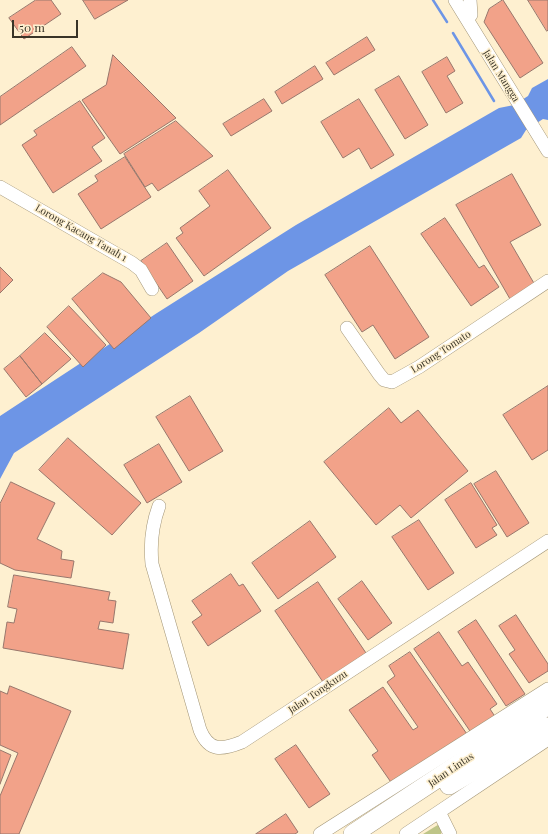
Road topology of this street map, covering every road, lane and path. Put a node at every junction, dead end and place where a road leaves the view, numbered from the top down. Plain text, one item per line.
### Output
1 (455, 0) edge
2 (462, 0) edge
3 (470, 0) edge
4 (471, 15) junction
5 (510, 84) junction
6 (546, 144) edge
7 (0, 187) edge
8 (548, 281) edge
9 (152, 289) dead end
10 (347, 328) dead end
11 (159, 506) dead end
12 (548, 541) edge
13 (548, 690) edge
14 (548, 706) edge
15 (548, 727) edge
16 (548, 739) edge
17 (439, 812) junction
18 (320, 834) edge
19 (353, 834) edge
20 (374, 834) edge
21 (406, 834) edge
22 (450, 834) edge

1 - 5 street, Jalan Mangga
2 - 4 street, Jalan Mangga
3 - 4 street
4 - 5 street, Jalan Mangga
5 - 6 street, Jalan Mangga
7 - 9 street, Lorong Kacang Tanah 1
8 - 10 street, Lorong Tomato
11 - 12 street, Jalan Tongkuzu
13 - 18 street
14 - 19 highway, Jalan Lintas
15 - 20 highway, Jalan Lintas
16 - 17 street
17 - 21 street
17 - 22 street

